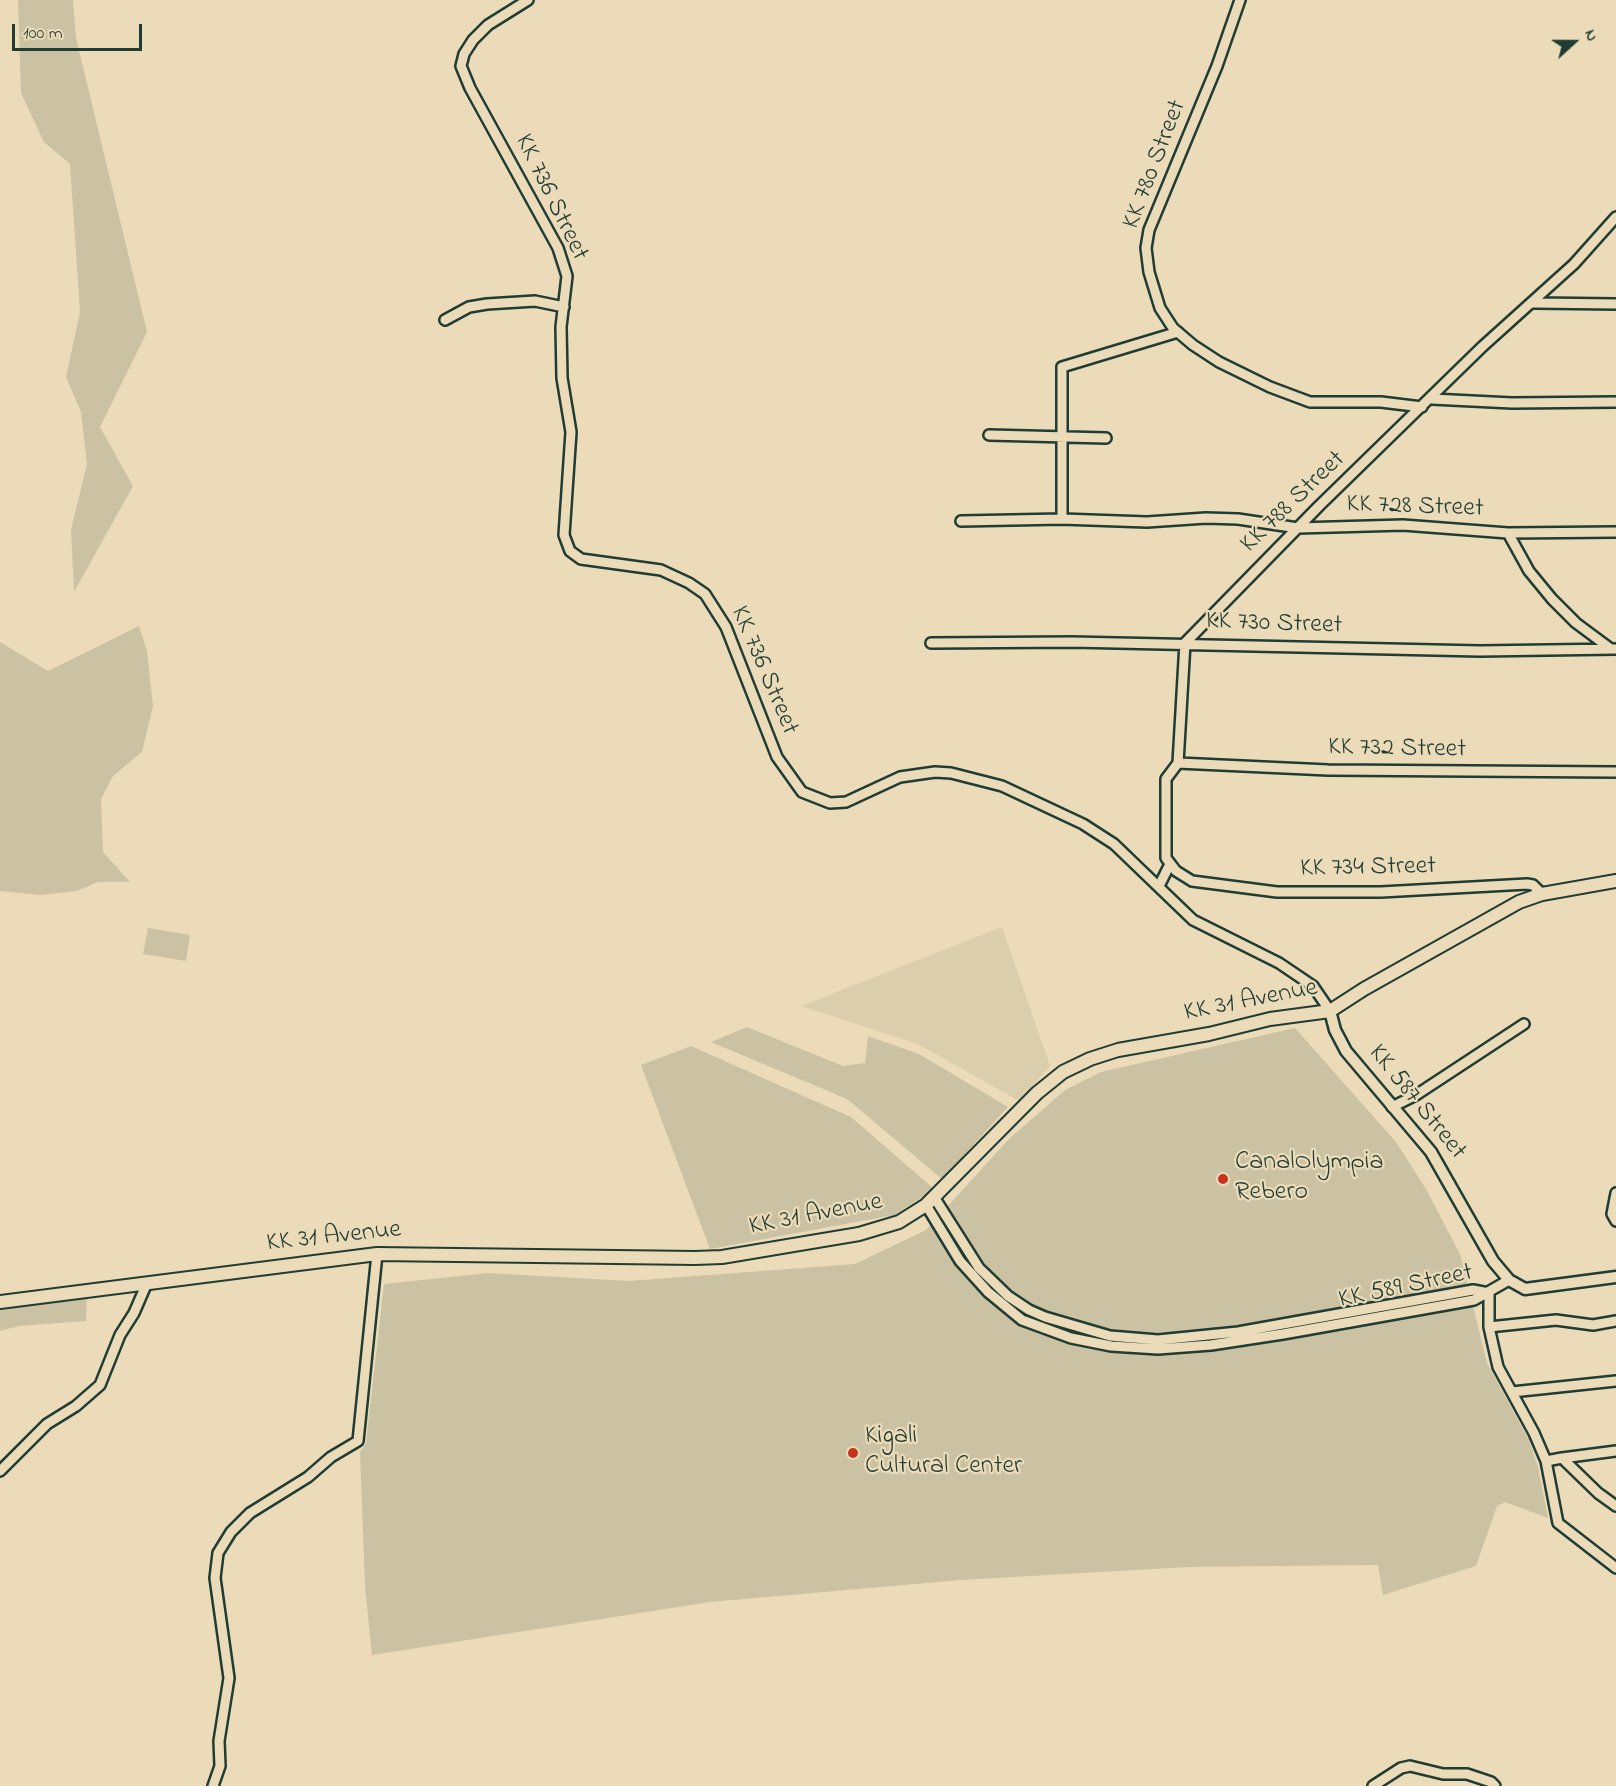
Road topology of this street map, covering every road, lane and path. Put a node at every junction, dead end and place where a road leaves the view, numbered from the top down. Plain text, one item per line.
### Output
1 (528, 0) edge
2 (1240, 0) edge
3 (1616, 217) edge
4 (1534, 303) junction
5 (1616, 304) edge
6 (564, 308) junction
7 (445, 320) dead end
8 (1178, 332) junction
9 (1432, 399) junction
10 (1616, 402) edge
11 (1422, 407) junction
12 (989, 435) dead end
13 (1064, 435) junction
14 (1106, 438) dead end
15 (1062, 519) junction
16 (961, 521) dead end
17 (1298, 528) junction
18 (1616, 532) edge
19 (1508, 533) junction
20 (1185, 643) junction
21 (931, 644) dead end
22 (1614, 649) edge
23 (1178, 763) junction
24 (1616, 772) edge
25 (1170, 864) junction
26 (1616, 881) edge
27 (1159, 886) junction
28 (1542, 894) junction
29 (1330, 1011) junction
30 (1524, 1024) dead end
31 (1392, 1107) junction
32 (1616, 1193) edge
33 (930, 1201) junction
34 (1616, 1221) edge
35 (377, 1254) junction
36 (1616, 1277) edge
37 (1509, 1280) junction
38 (147, 1283) junction
39 (1489, 1293) junction
40 (0, 1302) edge
41 (1616, 1321) edge
42 (1489, 1328) junction
43 (1616, 1381) edge
44 (1512, 1392) junction
45 (1616, 1451) edge
46 (1562, 1458) junction
47 (1546, 1461) junction
48 (0, 1471) edge
49 (1616, 1506) edge
50 (1616, 1568) edge
51 (213, 1786) edge
52 (1373, 1786) edge
53 (1494, 1786) edge

1 - 6 street, KK 736 Street
2 - 8 street, KK 780 Street
3 - 4 street, KK 788 Street
4 - 5 street
4 - 9 street, KK 788 Street
6 - 7 street
6 - 27 street, KK 736 Street
8 - 11 street, KK 780 Street
8 - 13 street
9 - 10 street
9 - 11 street, KK 788 Street
11 - 17 street, KK 788 Street
12 - 13 street
13 - 14 street
13 - 15 street
15 - 16 street, KK 728 Street
15 - 17 street, KK 728 Street
17 - 19 street, KK 728 Street
17 - 20 street, KK 788 Street
18 - 19 street, KK 728 Street
19 - 22 street
20 - 21 street, KK 730 Street
20 - 22 street, KK 730 Street
20 - 23 street
23 - 24 street, KK 732 Street
23 - 25 street
25 - 27 street
25 - 28 street, KK 734 Street
26 - 28 main road, KK 31 Avenue
27 - 29 street, KK 736 Street
28 - 29 main road, KK 31 Avenue
29 - 31 street, KK 587 Street
29 - 33 main road, KK 31 Avenue
30 - 31 street
31 - 37 street, KK 587 Street
32 - 34 street
33 - 35 main road, KK 31 Avenue
33 - 39 street, KK 589 Street
35 - 38 main road, KK 31 Avenue
35 - 51 street
36 - 37 street
37 - 39 street
38 - 40 main road, KK 31 Avenue
38 - 48 street
39 - 42 street
41 - 42 street
42 - 44 street
43 - 44 street
44 - 47 street
45 - 46 street
46 - 47 street
46 - 49 street
47 - 50 street
52 - 53 street

